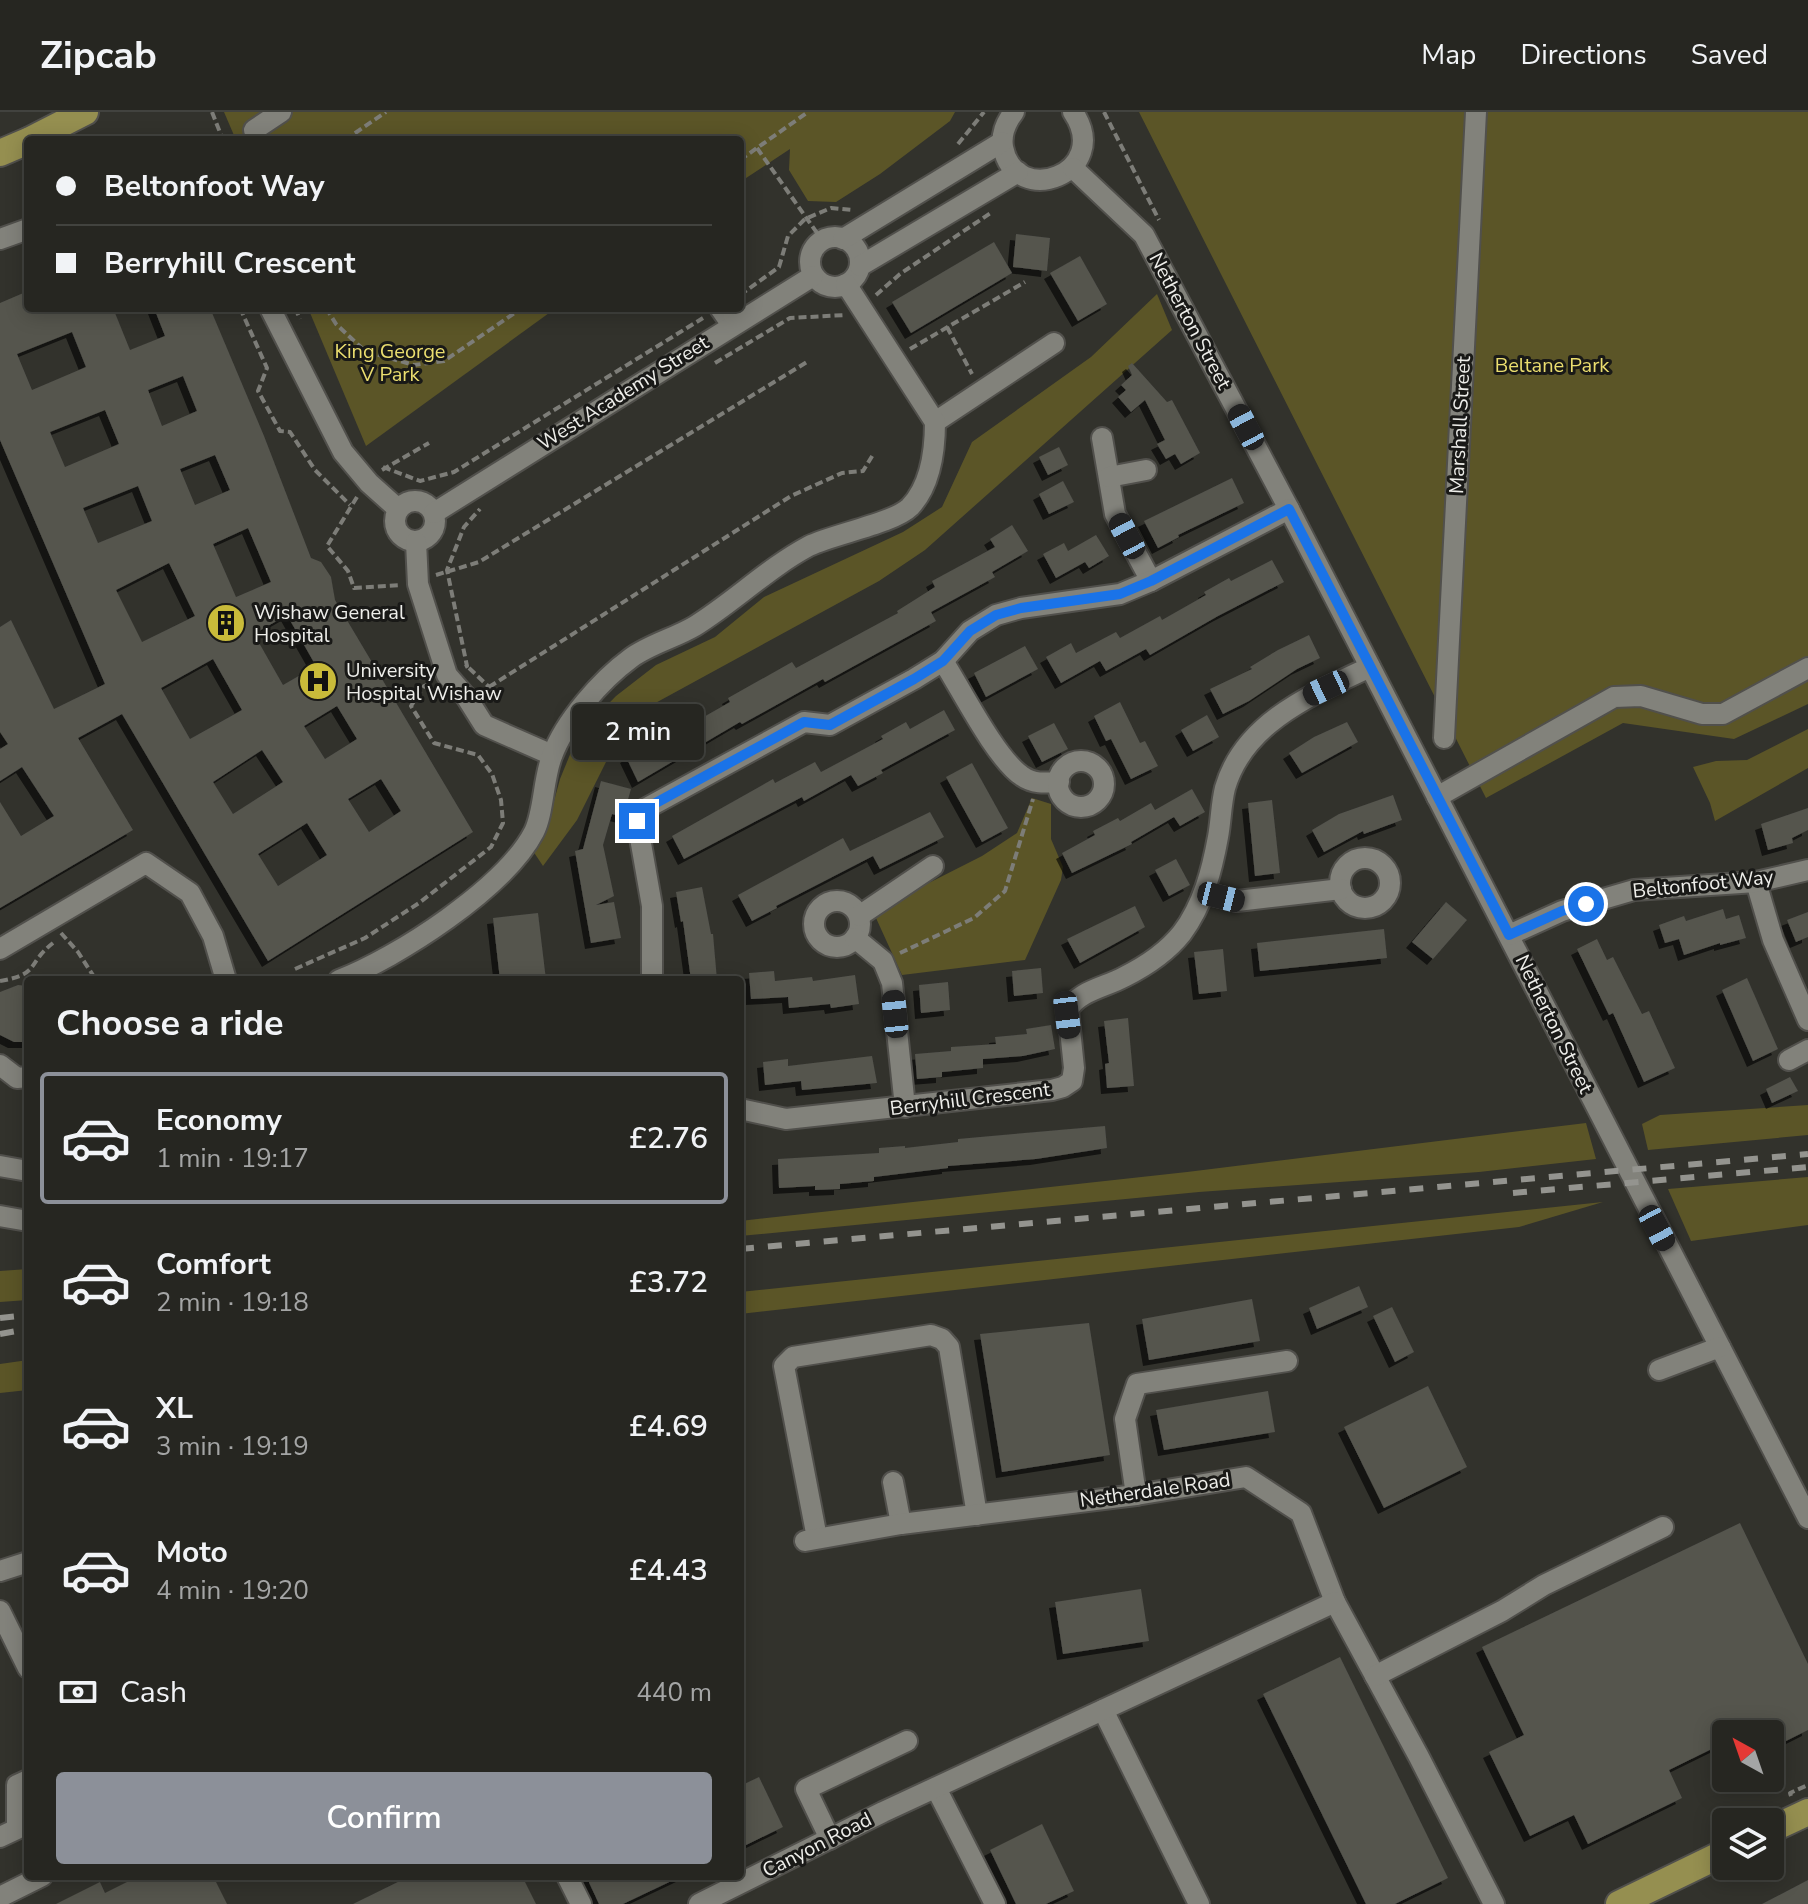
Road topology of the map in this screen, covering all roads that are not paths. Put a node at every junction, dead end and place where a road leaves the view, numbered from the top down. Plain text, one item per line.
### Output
1 (85, 112) edge
2 (281, 112) edge
3 (1014, 112) edge
4 (1073, 112) edge
5 (1476, 112) edge
6 (254, 130) dead end
7 (37, 136) edge
8 (24, 142) edge
9 (1002, 142) junction
10 (0, 153) edge
11 (1073, 168) junction
12 (1018, 172) junction
13 (24, 230) edge
14 (0, 239) edge
15 (832, 240) junction
16 (860, 266) junction
17 (813, 276) junction
18 (846, 284) junction
19 (272, 312) edge
20 (715, 312) edge
21 (732, 325) junction
22 (1054, 343) dead end
23 (935, 422) junction
24 (1102, 438) dead end
25 (1146, 470) dead end
26 (1109, 477) junction
27 (398, 509) junction
28 (1289, 509) junction
29 (434, 513) junction
30 (416, 542) junction
31 (1151, 581) junction
32 (943, 661) junction
33 (1370, 667) junction
34 (1808, 668) edge
35 (1444, 738) dead end
36 (552, 755) junction
37 (1059, 782) dead end
38 (1437, 797) junction
39 (933, 866) dead end
40 (1808, 870) edge
41 (1756, 882) junction
42 (1341, 889) dead end
43 (1205, 893) junction
44 (859, 916) junction
45 (1509, 935) junction
46 (855, 938) junction
47 (0, 949) edge
48 (225, 976) edge
49 (347, 976) edge
50 (652, 976) edge
51 (1808, 1020) edge
52 (1808, 1050) edge
53 (1789, 1060) dead end
54 (0, 1065) edge
55 (24, 1077) edge
56 (905, 1107) junction
57 (744, 1110) edge
58 (0, 1166) edge
59 (24, 1170) edge
60 (0, 1216) edge
61 (24, 1220) edge
62 (1720, 1347) junction
63 (1287, 1361) dead end
64 (1659, 1370) dead end
65 (893, 1482) dead end
66 (1136, 1495) junction
67 (977, 1515) junction
68 (1808, 1518) edge
69 (901, 1524) junction
70 (1663, 1527) dead end
71 (24, 1563) edge
72 (0, 1571) edge
73 (1335, 1602) junction
74 (0, 1611) edge
75 (24, 1660) edge
76 (1375, 1676) junction
77 (1103, 1710) junction
78 (907, 1741) dead end
79 (24, 1782) edge
80 (936, 1788) junction
81 (1808, 1812) edge
82 (1784, 1823) edge
83 (0, 1837) edge
84 (830, 1839) junction
85 (1712, 1859) edge
86 (34, 1880) edge
87 (569, 1880) edge
88 (0, 1897) edge
89 (581, 1904) edge
90 (699, 1904) edge
91 (995, 1904) edge
92 (1199, 1904) edge
93 (1494, 1904) edge
94 (1619, 1904) edge

1 - 7 main road
2 - 6 street
3 - 9 street
4 - 11 street
5 - 35 street, Marshall Street
8 - 10 main road
9 - 12 street
9 - 15 street
11 - 12 street
11 - 28 street, Netherton Street
12 - 16 street
13 - 14 street
15 - 16 street
15 - 17 street
16 - 18 street
17 - 18 street
17 - 21 street, West Academy Street
18 - 23 street
19 - 27 street
20 - 21 street
21 - 29 street, West Academy Street
22 - 23 street
23 - 36 street
24 - 26 street
25 - 26 street
26 - 31 street
27 - 29 street
27 - 30 street
28 - 31 street
28 - 33 street, Netherton Street
29 - 30 street
30 - 36 street
31 - 32 street
32 - 37 street
32 - 50 street
33 - 38 street, Netherton Street
33 - 43 street, Berryhill Crescent
34 - 38 street
36 - 49 street
38 - 45 street, Netherton Street
39 - 44 street
40 - 41 street, Beltonfoot Way
41 - 45 street, Beltonfoot Way
41 - 51 street
42 - 43 street
43 - 56 street, Berryhill Crescent
44 - 46 street
44 - 46 street
45 - 62 street, Netherton Street
46 - 56 street
47 - 48 street
52 - 53 street
54 - 55 street
56 - 57 street, Berryhill Crescent
58 - 59 street
60 - 61 street
62 - 64 street
62 - 68 street, Netherton Street
63 - 66 street
65 - 69 street
66 - 67 street, Netherdale Road
66 - 73 street, Netherdale Road
67 - 69 street, Netherdale Road
67 - 69 street, Netherdale Road
70 - 76 street
71 - 72 street
73 - 76 street, Netherdale Road
73 - 77 street, Canyon Road
74 - 75 street
76 - 93 street, Netherdale Road
77 - 80 street, Canyon Road
77 - 92 street
78 - 84 street
79 - 83 street
80 - 84 street, Canyon Road
80 - 91 street
81 - 82 main road
84 - 90 street, Canyon Road
85 - 94 main road
86 - 88 street
87 - 89 street

